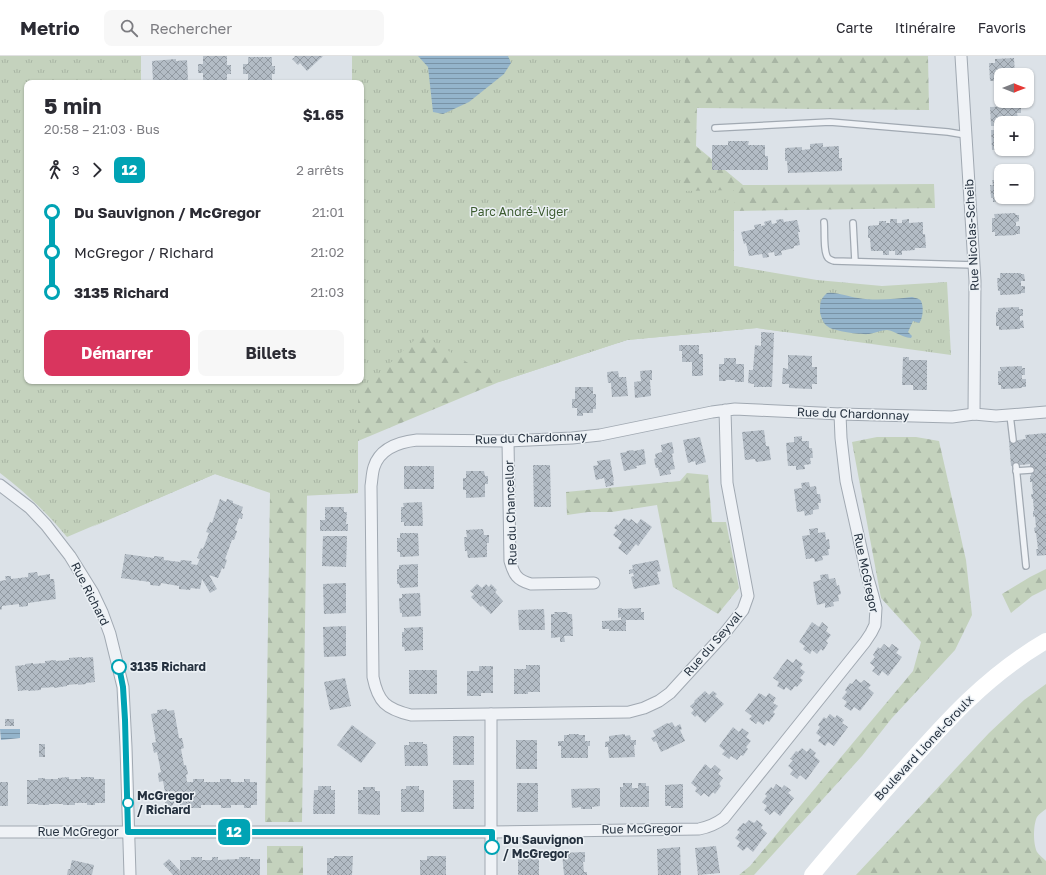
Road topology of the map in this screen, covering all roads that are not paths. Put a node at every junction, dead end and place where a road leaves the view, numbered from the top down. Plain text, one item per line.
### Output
1 (961, 56) edge
2 (715, 128) dead end
3 (966, 135) junction
4 (824, 222) dead end
5 (854, 223) dead end
6 (855, 262) junction
7 (974, 265) junction
8 (725, 410) junction
9 (1046, 412) edge
10 (840, 414) junction
11 (974, 414) junction
12 (1010, 415) junction
13 (1013, 440) dead end
14 (508, 441) junction
15 (1031, 470) dead end
16 (0, 485) edge
17 (1026, 566) dead end
18 (594, 583) dead end
19 (1046, 641) edge
20 (491, 714) junction
21 (0, 832) edge
22 (128, 832) junction
23 (492, 832) junction
24 (831, 852) junction
25 (130, 875) edge
26 (491, 875) edge
27 (806, 875) edge
28 (812, 875) edge

1 - 3 street, Rue Nicolas-Scheib
2 - 3 lane
3 - 7 street, Rue Nicolas-Scheib
4 - 6 lane
5 - 6 lane
6 - 7 lane
7 - 11 street, Rue Nicolas-Scheib
8 - 10 street, Rue du Chardonnay
8 - 14 street, Rue du Chardonnay
8 - 20 street, Rue du Seyval
9 - 12 street, Rue du Chardonnay
10 - 11 street, Rue du Chardonnay
10 - 23 street, Rue McGregor
11 - 12 street, Rue du Chardonnay
12 - 13 lane
14 - 18 street, Rue du Chancellor
14 - 20 street, Rue du Chardonnay
15 - 17 lane
16 - 22 street, Rue Richard
19 - 24 main road, Boulevard Lionel-Groulx
20 - 23 street
21 - 22 street, Rue McGregor
22 - 23 street, Rue McGregor
22 - 25 street, Rue Richard
23 - 26 street
24 - 27 main road, Boulevard Lionel-Groulx
24 - 28 main road, Boulevard Lionel-Groulx

